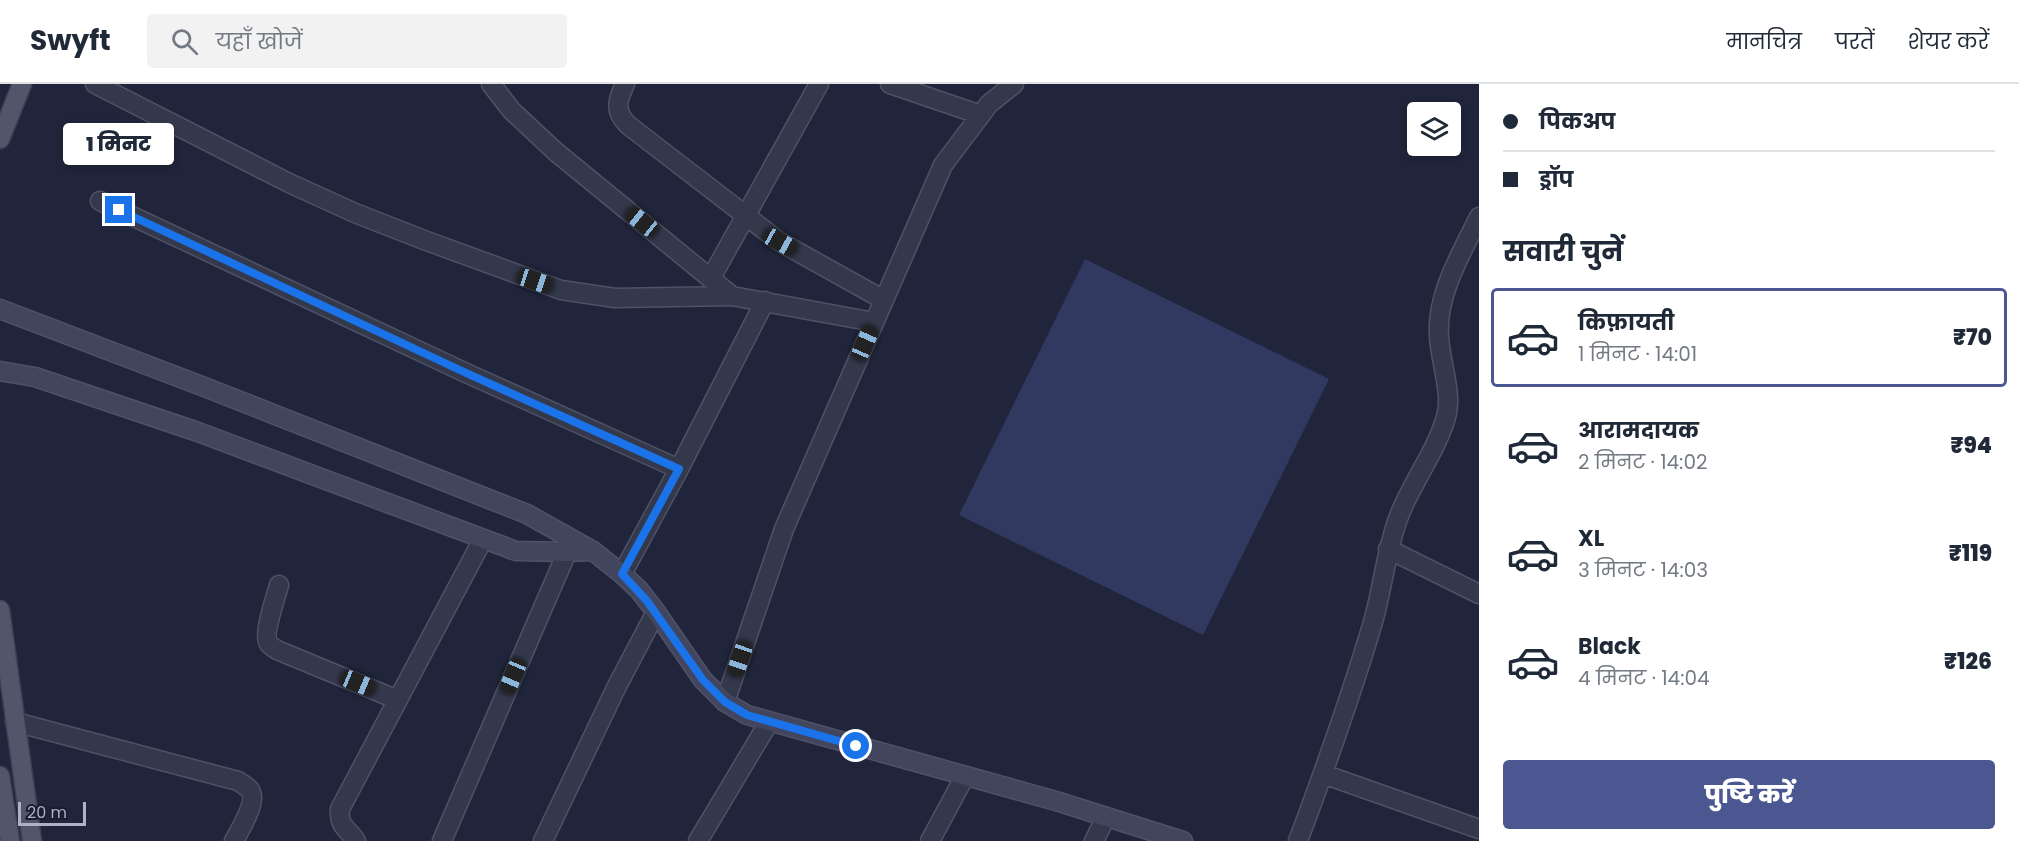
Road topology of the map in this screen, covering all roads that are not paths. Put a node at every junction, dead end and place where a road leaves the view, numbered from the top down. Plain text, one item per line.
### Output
1 (22, 84) edge
2 (95, 84) edge
3 (491, 84) edge
4 (625, 84) edge
5 (819, 84) edge
6 (890, 84) edge
7 (1014, 84) edge
8 (981, 115) junction
9 (0, 139) edge
10 (100, 201) dead end
11 (747, 216) junction
12 (1479, 217) edge
13 (711, 278) junction
14 (732, 296) junction
15 (884, 300) junction
16 (765, 301) junction
17 (0, 309) edge
18 (874, 322) junction
19 (0, 371) edge
20 (679, 469) junction
21 (483, 539) junction
22 (1388, 549) junction
23 (593, 550) junction
24 (567, 552) junction
25 (622, 574) junction
26 (279, 585) dead end
27 (1479, 594) edge
28 (0, 610) edge
29 (656, 612) junction
30 (398, 700) junction
31 (725, 702) junction
32 (15, 722) junction
33 (769, 722) junction
34 (1323, 774) junction
35 (0, 776) edge
36 (965, 776) junction
37 (1106, 817) junction
38 (1479, 829) edge
39 (10, 841) edge
40 (32, 841) edge
41 (234, 841) edge
42 (356, 841) edge
43 (442, 841) edge
44 (543, 841) edge
45 (698, 841) edge
46 (930, 841) edge
47 (1094, 841) edge
48 (1183, 841) edge
49 (1298, 841) edge

1 - 9 main road
2 - 14 street
3 - 13 street
4 - 11 street
5 - 11 street
6 - 8 street
7 - 8 street
8 - 15 street
10 - 20 street
11 - 13 street
11 - 15 street
12 - 22 street
13 - 14 street
14 - 16 street
15 - 18 street
16 - 18 street
16 - 20 street
17 - 23 street
18 - 31 street
19 - 21 street
20 - 25 street
21 - 24 street
21 - 30 street
22 - 27 street
22 - 34 street
23 - 24 street
23 - 25 street
24 - 43 street
25 - 29 street
26 - 30 street
28 - 32 main road
29 - 31 street
29 - 44 street
30 - 42 street
31 - 33 street
32 - 40 main road
32 - 41 street
33 - 36 street
33 - 45 street
34 - 38 street
34 - 49 street
35 - 39 main road
36 - 37 street
36 - 46 street
37 - 47 street
37 - 48 street

